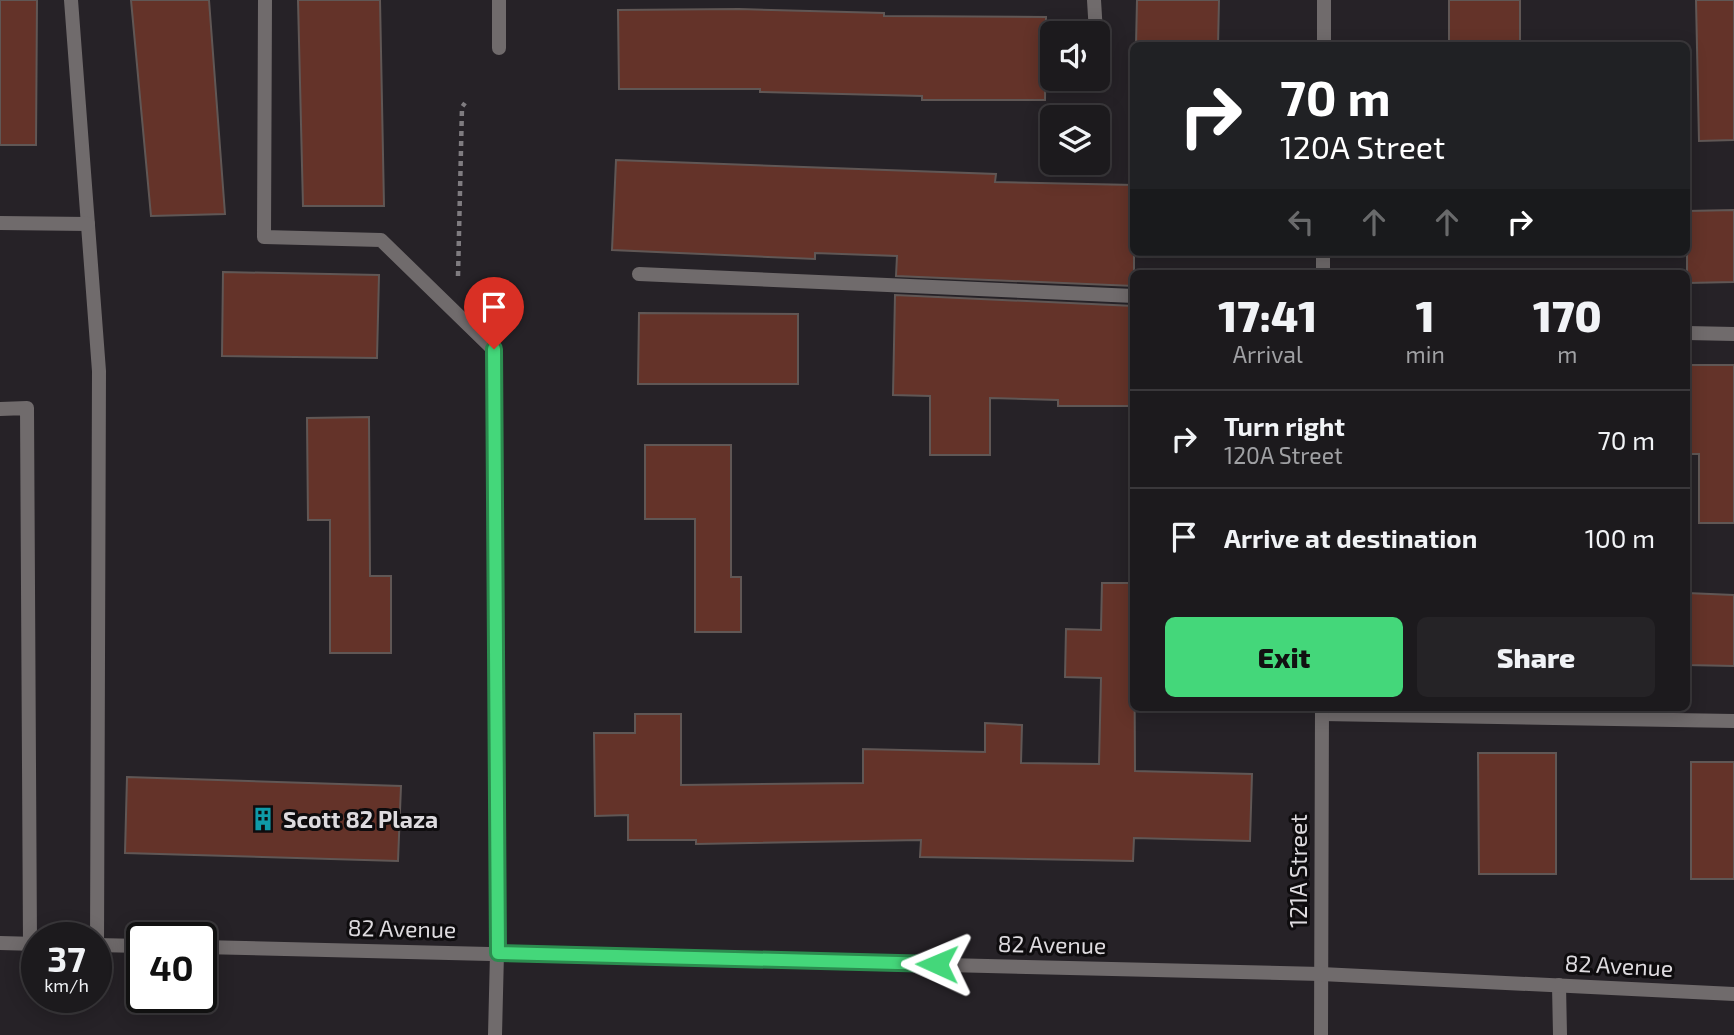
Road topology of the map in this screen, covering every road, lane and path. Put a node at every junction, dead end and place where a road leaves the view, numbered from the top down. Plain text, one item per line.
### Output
1 (71, 0) edge
2 (265, 0) edge
3 (499, 0) edge
4 (1094, 0) edge
5 (1324, 0) edge
6 (1095, 21) edge
7 (1324, 42) edge
8 (499, 48) dead end
9 (465, 103) dead end
10 (0, 223) edge
11 (88, 224) junction
12 (639, 274) dead end
13 (458, 280) dead end
14 (1130, 296) edge
15 (1690, 333) edge
16 (1734, 334) edge
17 (0, 409) edge
18 (1322, 711) edge
19 (1359, 711) edge
20 (1734, 721) edge
21 (33, 922) edge
22 (96, 922) edge
23 (0, 943) edge
24 (21, 944) edge
25 (217, 947) edge
26 (498, 953) junction
27 (1321, 974) junction
28 (1559, 985) junction
29 (1734, 994) edge
30 (495, 1035) edge
31 (1321, 1035) edge
32 (1560, 1035) edge

1 - 11 street
2 - 26 street
3 - 8 street
4 - 6 street
5 - 7 street
9 - 13 path
10 - 11 street
11 - 22 street
12 - 14 street
15 - 16 street
17 - 21 street
18 - 27 street, 121A Street
19 - 20 street
23 - 24 street
25 - 26 street, 82 Avenue
26 - 27 street, 82 Avenue
26 - 30 street
27 - 28 street, 82 Avenue
27 - 31 street, 121A Street
28 - 29 street, 82 Avenue
28 - 32 street

